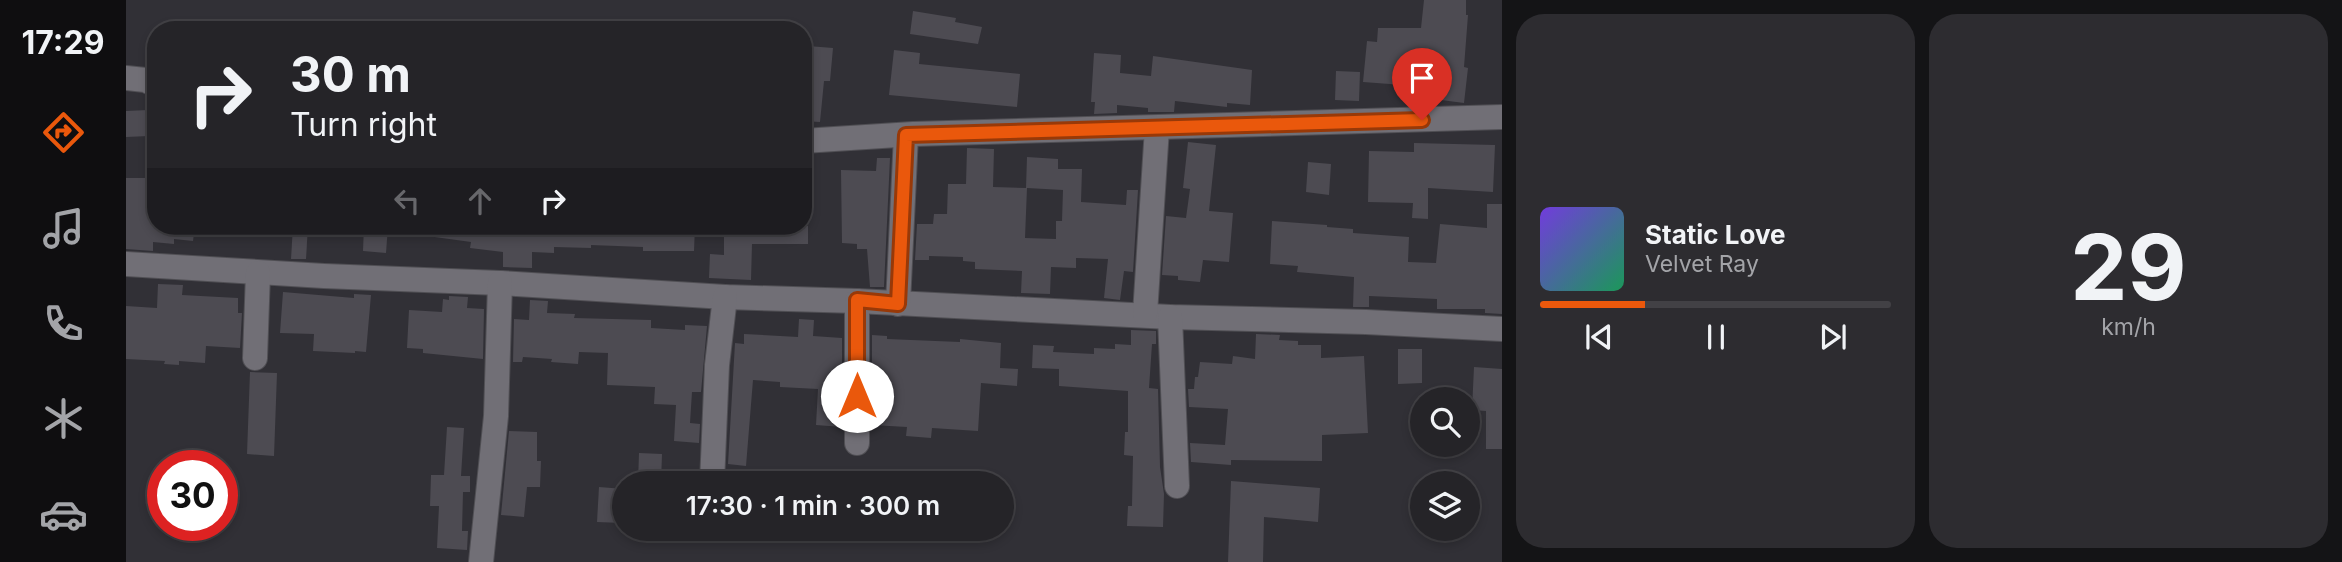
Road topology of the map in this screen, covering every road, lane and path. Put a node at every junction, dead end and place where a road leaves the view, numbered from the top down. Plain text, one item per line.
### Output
1 (126, 78) edge
2 (147, 81) edge
3 (1502, 117) edge
4 (1157, 128) junction
5 (906, 135) junction
6 (812, 140) edge
7 (126, 264) edge
8 (258, 273) junction
9 (500, 283) junction
10 (725, 297) junction
11 (857, 300) junction
12 (898, 304) junction
13 (1145, 314) junction
14 (1170, 317) junction
15 (1502, 329) edge
16 (255, 358) dead end
17 (857, 443) dead end
18 (713, 471) edge
19 (1177, 486) dead end
20 (481, 562) edge

1 - 2 street
3 - 4 street
4 - 5 street
4 - 13 street
5 - 6 street
5 - 12 street
7 - 8 street
8 - 9 street
8 - 16 street
9 - 10 street
9 - 20 street
10 - 11 street
10 - 18 street
11 - 12 street
11 - 17 street
12 - 13 street
13 - 14 street
14 - 15 street
14 - 19 street

